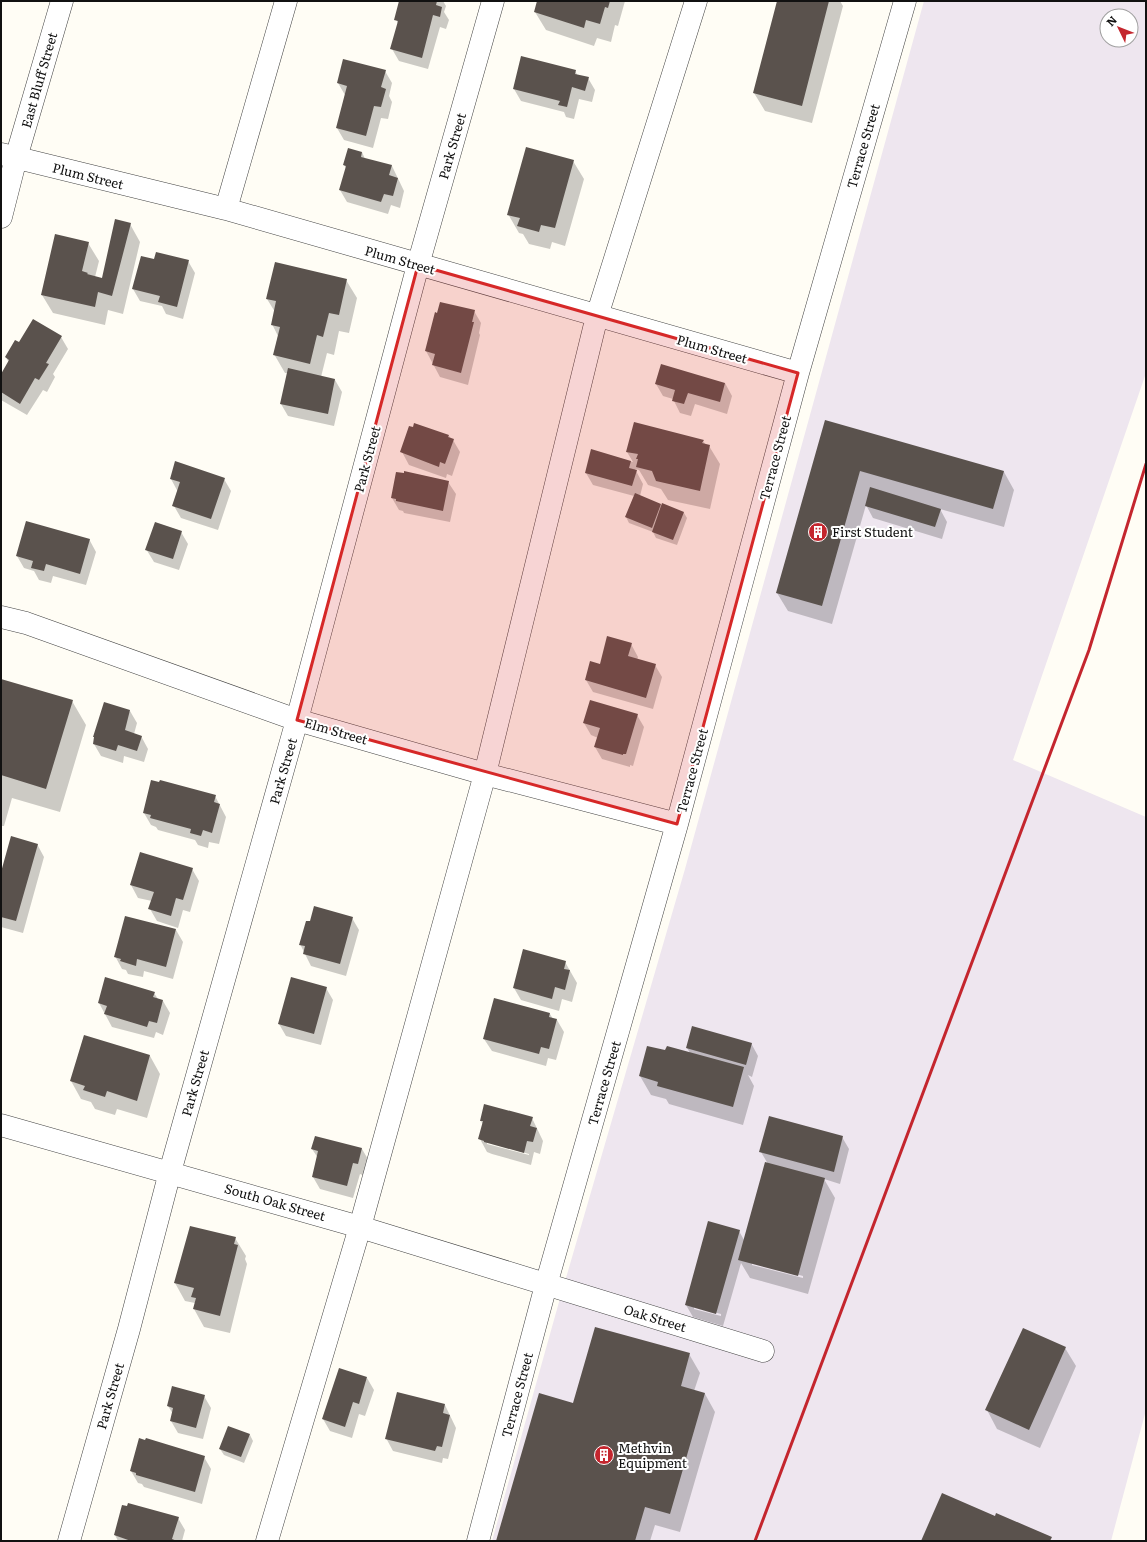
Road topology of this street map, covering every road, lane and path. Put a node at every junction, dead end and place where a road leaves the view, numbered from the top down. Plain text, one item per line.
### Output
1 (62, 1) edge
2 (286, 1) edge
3 (493, 1) edge
4 (696, 1) edge
5 (905, 1) edge
6 (9, 156) edge
7 (226, 209) junction
8 (1, 218) edge
9 (418, 265) junction
10 (597, 316) junction
11 (798, 373) junction
12 (1, 617) edge
13 (297, 720) junction
14 (485, 774) junction
15 (677, 824) junction
16 (1, 1125) edge
17 (170, 1172) junction
18 (360, 1227) junction
19 (546, 1285) junction
20 (763, 1351) dead end
21 (69, 1541) edge
22 (267, 1541) edge
23 (478, 1541) edge

1 - 6 street, East Bluff Street
2 - 7 street
3 - 9 street, Park Street
4 - 10 street
5 - 11 street, Terrace Street
6 - 7 street, Plum Street
6 - 8 street, East Bluff Street
7 - 9 street, Plum Street
9 - 10 street, Plum Street
9 - 13 street, Park Street
10 - 11 street, Plum Street
10 - 14 street
11 - 15 street, Terrace Street
12 - 13 street, Elm Street
13 - 14 street, Elm Street
13 - 17 street, Park Street
14 - 15 street, Elm Street
14 - 18 street
15 - 19 street, Terrace Street
16 - 17 street, South Oak Street
17 - 18 street, South Oak Street
17 - 21 street, Park Street
18 - 19 street, South Oak Street
18 - 22 street
19 - 20 street, Oak Street
19 - 23 street, Terrace Street

